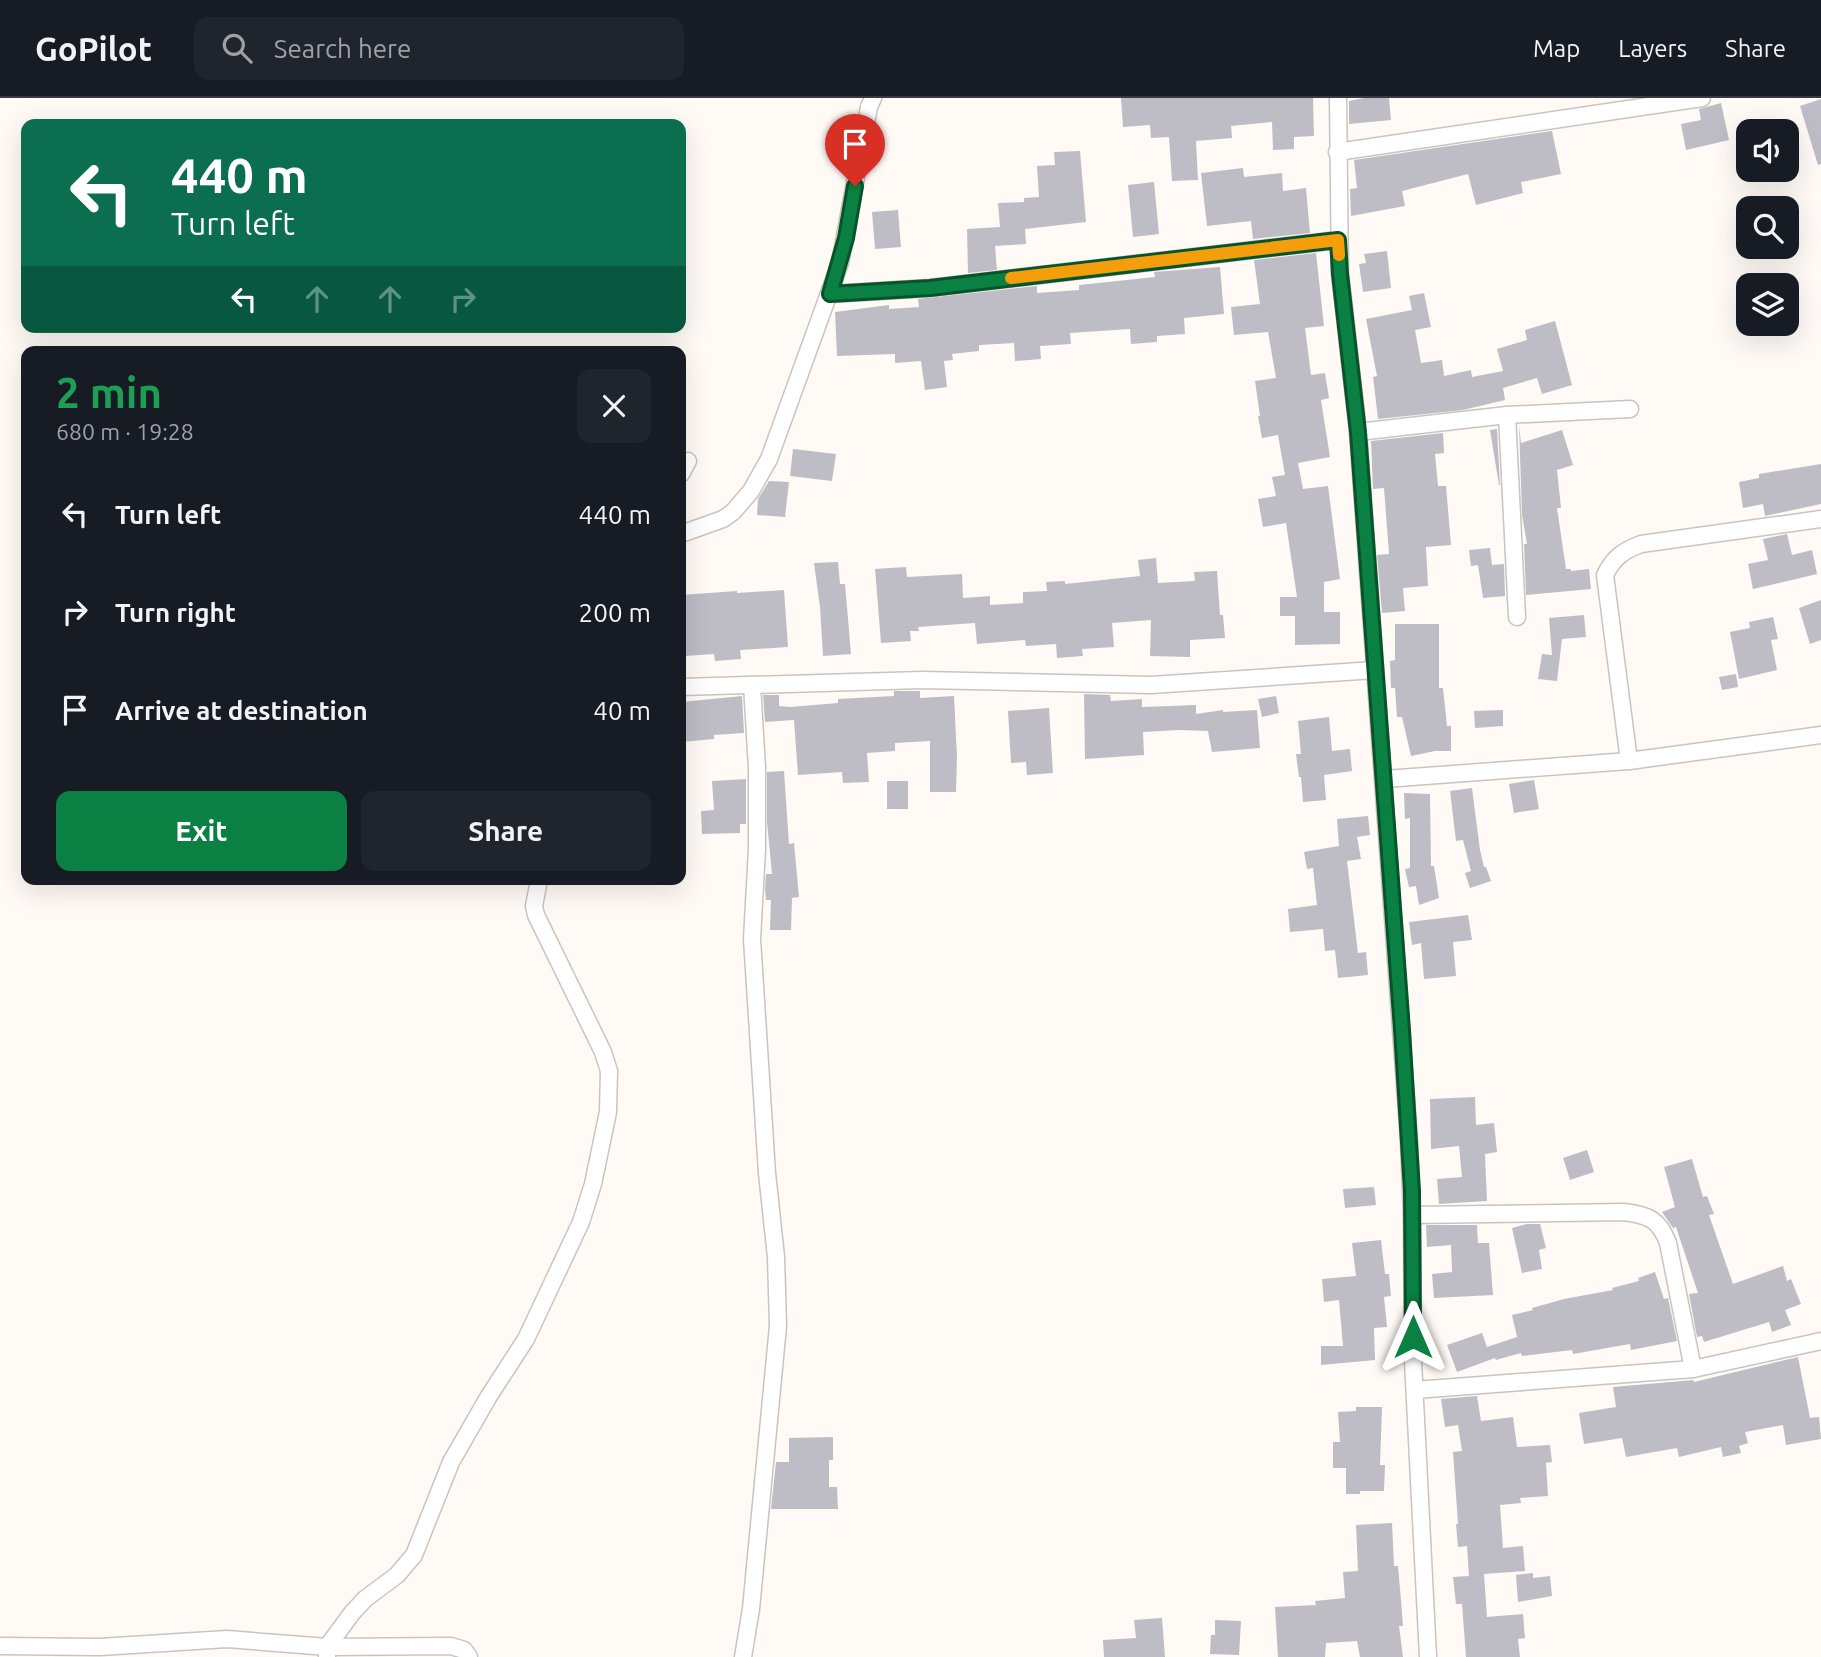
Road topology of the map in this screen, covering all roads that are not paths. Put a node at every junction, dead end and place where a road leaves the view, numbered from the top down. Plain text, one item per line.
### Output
1 (873, 98) edge
2 (1338, 98) edge
3 (1702, 98) edge
4 (1337, 152) junction
5 (1338, 240) junction
6 (830, 294) junction
7 (1630, 408) dead end
8 (1507, 415) junction
9 (1358, 432) junction
10 (1821, 519) edge
11 (686, 532) edge
12 (1517, 617) dead end
13 (1375, 670) junction
14 (752, 685) junction
15 (686, 687) edge
16 (1821, 735) edge
17 (1629, 761) junction
18 (1385, 779) junction
19 (538, 885) edge
20 (1412, 1215) junction
21 (1821, 1341) edge
22 (1693, 1369) junction
23 (1415, 1390) junction
24 (0, 1646) edge
25 (327, 1652) edge
26 (469, 1657) edge
27 (743, 1657) edge
28 (1428, 1657) edge

1 - 6 street
2 - 4 street
3 - 4 street
4 - 5 street
5 - 6 street
5 - 9 street
6 - 11 street
7 - 8 street
8 - 9 street
8 - 12 street
9 - 13 street
10 - 17 street
13 - 14 street
13 - 18 street
14 - 15 street
14 - 27 street
16 - 17 street
17 - 18 street
18 - 20 street
19 - 25 street
20 - 22 street
20 - 23 street
21 - 22 street
22 - 23 street
23 - 28 street
24 - 25 street
25 - 26 street

